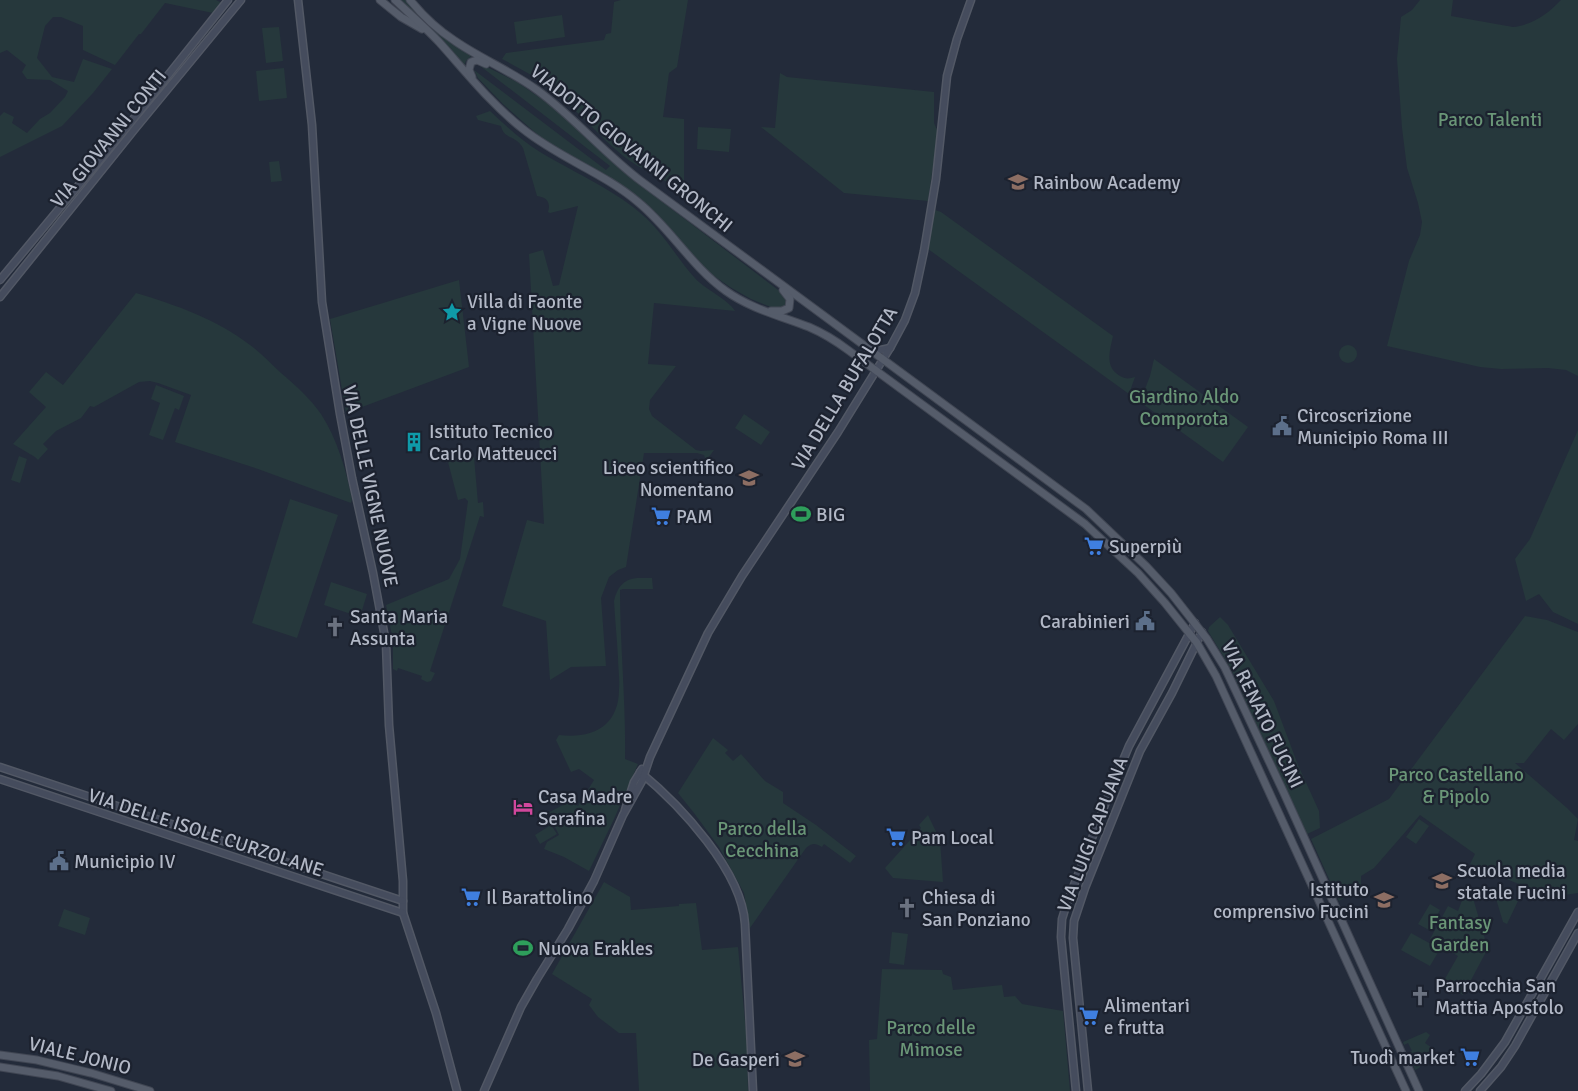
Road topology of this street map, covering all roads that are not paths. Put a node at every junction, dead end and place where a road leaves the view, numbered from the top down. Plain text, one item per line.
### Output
1 (228, 0) edge
2 (241, 0) edge
3 (298, 0) edge
4 (380, 0) edge
5 (395, 0) edge
6 (411, 0) edge
7 (971, 0) edge
8 (431, 34) junction
9 (510, 72) junction
10 (486, 95) junction
11 (764, 273) junction
12 (0, 280) edge
13 (0, 297) edge
14 (756, 308) junction
15 (866, 348) junction
16 (890, 348) junction
17 (882, 360) junction
18 (876, 370) junction
19 (975, 428) junction
20 (968, 437) junction
21 (1195, 623) junction
22 (1202, 632) junction
23 (1190, 633) junction
24 (1197, 643) junction
25 (0, 767) edge
26 (642, 774) junction
27 (0, 780) edge
28 (403, 901) junction
29 (1578, 912) edge
30 (403, 913) junction
31 (1578, 933) edge
32 (0, 1055) edge
33 (0, 1067) edge
34 (485, 1088) edge
35 (111, 1091) edge
36 (150, 1091) edge
37 (457, 1091) edge
38 (479, 1091) edge
39 (753, 1091) edge
40 (1076, 1091) edge
41 (1088, 1091) edge
42 (1406, 1091) edge
43 (1418, 1091) edge
44 (1465, 1091) edge
45 (1480, 1091) edge

1 - 12 street, VIA GIOVANNI CONTI
2 - 13 street, VIA GIOVANNI CONTI
3 - 28 street, VIA DELLE VIGNE NUOVE
4 - 8 main road
5 - 8 main road, VIADOTTO GIOVANNI GRONCHI
6 - 9 main road, VIADOTTO GIOVANNI GRONCHI
7 - 16 street, VIA DELLA BUFALOTTA
8 - 10 main road, VIADOTTO GIOVANNI GRONCHI
9 - 10 main road
9 - 11 main road, VIADOTTO GIOVANNI GRONCHI
10 - 14 main road, VIADOTTO GIOVANNI GRONCHI
11 - 14 main road
11 - 15 main road, VIADOTTO GIOVANNI GRONCHI
14 - 18 main road, VIADOTTO GIOVANNI GRONCHI
15 - 16 street
15 - 17 main road, VIADOTTO GIOVANNI GRONCHI
16 - 17 street, VIA DELLA BUFALOTTA
17 - 18 street, VIA DELLA BUFALOTTA
17 - 19 main road, VIA RENATO FUCINI
18 - 20 main road, VIA RENATO FUCINI
18 - 26 street, VIA DELLA BUFALOTTA
19 - 20 street
19 - 21 main road, VIA RENATO FUCINI
20 - 23 main road, VIA RENATO FUCINI
21 - 22 main road, VIA RENATO FUCINI
21 - 23 street, VIA LUIGI CAPUANA
22 - 24 street, VIA LUIGI CAPUANA
22 - 43 main road, VIA RENATO FUCINI
23 - 24 main road, VIA RENATO FUCINI
23 - 40 street, VIA LUIGI CAPUANA
24 - 41 street, VIA LUIGI CAPUANA
24 - 42 main road, VIA RENATO FUCINI
25 - 28 street, VIA DELLE ISOLE CURZOLANE
26 - 34 street, VIA DELLA BUFALOTTA
26 - 39 street
27 - 30 street, VIA DELLE ISOLE CURZOLANE
28 - 30 street, VIA DELLE VIGNE NUOVE
29 - 44 street
30 - 37 street, VIA DELLE VIGNE NUOVE
31 - 45 street
32 - 36 main road, VIALE JONIO
33 - 35 main road, VIALE JONIO
34 - 38 street

